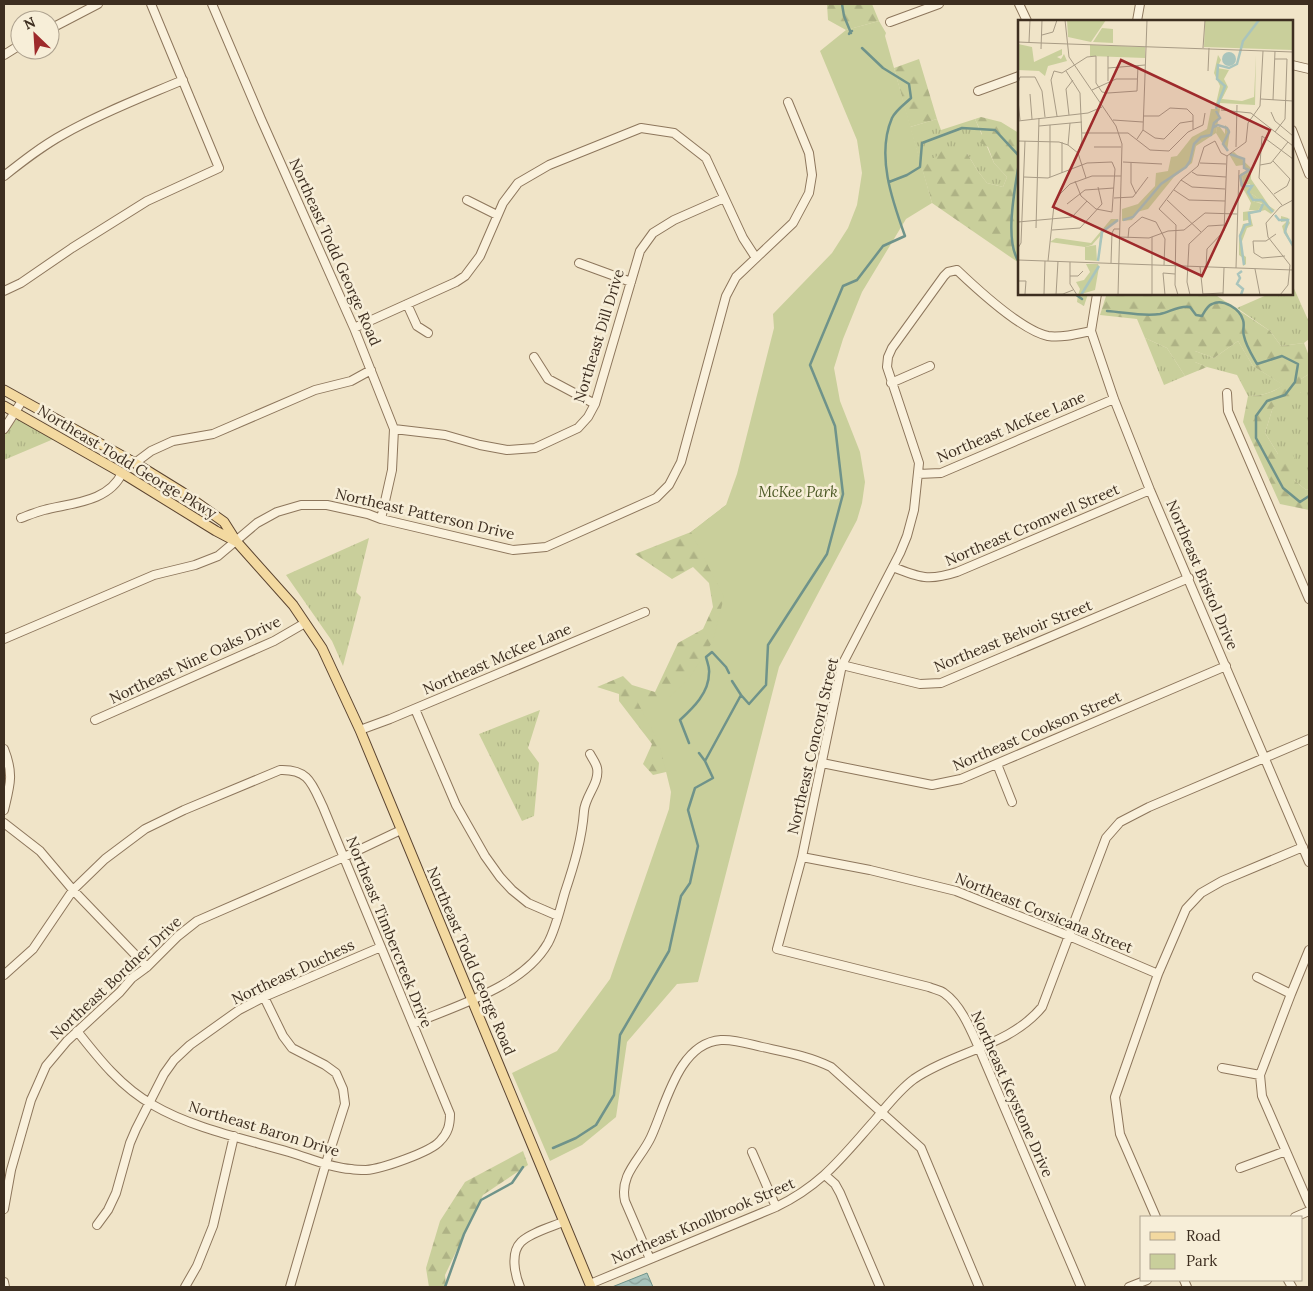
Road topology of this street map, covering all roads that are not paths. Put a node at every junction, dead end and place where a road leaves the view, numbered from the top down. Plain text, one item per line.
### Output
1 (98, 4) edge
2 (151, 4) edge
3 (212, 4) edge
4 (939, 4) edge
5 (1019, 4) edge
6 (1140, 4) edge
7 (1027, 20) edge
8 (1137, 20) edge
9 (890, 22) dead end
10 (60, 24) edge
11 (1293, 65) edge
12 (1309, 69) edge
13 (1018, 76) edge
14 (183, 80) junction
15 (978, 91) dead end
16 (788, 102) dead end
17 (1293, 133) edge
18 (1309, 174) edge
19 (4, 176) edge
20 (724, 198) junction
21 (467, 200) dead end
22 (497, 215) junction
23 (756, 258) junction
24 (579, 263) dead end
25 (630, 282) junction
26 (4, 290) edge
27 (1097, 295) edge
28 (407, 304) junction
29 (354, 328) junction
30 (1091, 332) junction
31 (428, 333) dead end
32 (534, 357) dead end
33 (930, 366) dead end
34 (371, 370) junction
35 (891, 383) junction
36 (4, 390) edge
37 (1227, 393) dead end
38 (1114, 399) junction
39 (22, 401) junction
40 (595, 404) junction
41 (4, 406) edge
42 (15, 413) junction
43 (4, 429) edge
44 (394, 429) junction
45 (135, 463) junction
46 (122, 473) junction
47 (918, 474) junction
48 (1150, 490) junction
49 (21, 518) dead end
50 (382, 519) junction
51 (236, 541) junction
52 (893, 567) junction
53 (1189, 578) junction
54 (1309, 600) edge
55 (645, 612) dead end
56 (305, 623) junction
57 (4, 639) edge
58 (842, 665) junction
59 (1226, 666) junction
60 (415, 709) junction
61 (95, 720) dead end
62 (360, 730) junction
63 (1309, 740) edge
64 (4, 749) edge
65 (590, 754) dead end
66 (1266, 758) junction
67 (822, 763) junction
68 (998, 764) junction
69 (1012, 802) dead end
70 (4, 810) edge
71 (4, 823) edge
72 (401, 830) junction
73 (1303, 847) junction
74 (344, 857) junction
75 (802, 857) junction
76 (1309, 862) edge
77 (74, 890) junction
78 (558, 916) junction
79 (1069, 936) junction
80 (381, 947) junction
81 (777, 949) joint
82 (1309, 950) edge
83 (147, 967) junction
84 (1158, 974) junction
85 (4, 976) edge
86 (1257, 976) dead end
87 (1291, 994) junction
88 (264, 997) junction
89 (473, 998) junction
90 (412, 1024) junction
91 (77, 1031) junction
92 (979, 1048) junction
93 (1222, 1068) dead end
94 (1260, 1075) junction
95 (150, 1104) junction
96 (881, 1112) junction
97 (450, 1114) joint
98 (234, 1136) junction
99 (1286, 1151) junction
100 (752, 1152) dead end
101 (326, 1163) junction
102 (1240, 1168) dead end
103 (7, 1169) edge
104 (826, 1176) junction
105 (1309, 1204) edge
106 (776, 1207) junction
107 (4, 1209) edge
108 (1156, 1216) edge
109 (563, 1222) junction
110 (97, 1225) dead end
111 (650, 1259) junction
112 (1144, 1281) edge
113 (4, 1282) edge
114 (591, 1286) edge
115 (6, 1287) edge
116 (185, 1287) edge
117 (290, 1287) edge
118 (520, 1287) edge
119 (880, 1287) edge
120 (980, 1287) edge
121 (1081, 1287) edge
122 (1129, 1287) edge

1 - 10 street
2 - 14 street
3 - 29 street, Northeast Todd George Road
4 - 9 street
5 - 7 street
6 - 8 street
11 - 12 street
13 - 15 street
14 - 19 street
14 - 26 street
16 - 23 street, Northeast Patterson Drive
17 - 18 street
20 - 22 street
20 - 23 street
20 - 25 street, Northeast Dill Drive
21 - 22 street
22 - 28 street
23 - 50 street, Northeast Patterson Drive
24 - 25 street
25 - 40 street, Northeast Dill Drive
27 - 30 street, Northeast Bristol Drive
28 - 29 street
28 - 31 street
29 - 34 street, Northeast Todd George Road
30 - 35 street, Northeast Concord Street
30 - 38 street, Northeast Bristol Drive
32 - 40 street
33 - 35 street
34 - 44 street, Northeast Todd George Road
34 - 45 street
35 - 47 street, Northeast Concord Street
36 - 39 main road, Northeast Todd George Road
37 - 54 street
38 - 47 street, Northeast McKee Lane
38 - 48 street, Northeast Bristol Drive
39 - 42 street
39 - 45 main road, Northeast Todd George Road
40 - 44 street, Northeast Dill Drive
41 - 42 main road, Northeast Todd George Pkwy
42 - 43 street
42 - 46 main road, Northeast Todd George Pkwy
44 - 50 street, Northeast Todd George Road
45 - 51 main road, Northeast Todd George Road
46 - 49 street
46 - 51 main road, Northeast Todd George Pkwy
47 - 52 street, Northeast Concord Street
48 - 52 street, Northeast Cromwell Street
48 - 53 street, Northeast Bristol Drive
50 - 51 street, Northeast Patterson Drive
51 - 56 main road, Northeast Todd George Road
51 - 57 street, Northeast Patterson Drive
52 - 58 street, Northeast Concord Street
53 - 58 street, Northeast Belvoir Street
53 - 59 street, Northeast Bristol Drive
55 - 60 street, Northeast McKee Lane
56 - 61 street, Northeast Nine Oaks Drive
56 - 62 main road, Northeast Todd George Road
58 - 67 street, Northeast Concord Street
59 - 66 street, Northeast Bristol Drive
59 - 68 street, Northeast Cookson Street
60 - 62 street, Northeast McKee Lane
60 - 78 street
62 - 72 main road, Northeast Todd George Road
63 - 66 street, Northeast Knollbrook Street
64 - 70 street
65 - 78 street
66 - 73 street, Northeast Bristol Drive
66 - 79 street, Northeast Knollbrook Street
67 - 68 street, Northeast Cookson Street
67 - 75 street, Northeast Concord Street
68 - 69 street
71 - 77 street
72 - 74 street, Northeast Bordner Drive
72 - 89 main road, Northeast Todd George Road
73 - 76 street, Northeast Bristol Drive
73 - 84 street
74 - 77 street, Northeast Timbercreek Drive
74 - 80 street, Northeast Timbercreek Drive
74 - 83 street, Northeast Bordner Drive
75 - 79 street, Northeast Corsicana Street
75 - 81 street, Northeast Concord Street
77 - 83 street
77 - 85 street
78 - 89 street
79 - 84 street, Northeast Corsicana Street
79 - 92 street, Northeast Knollbrook Street
80 - 88 street, Northeast Duchess
80 - 90 street, Northeast Timbercreek Drive
81 - 92 street, Northeast Keystone Drive
82 - 87 street
83 - 91 street, Northeast Bordner Drive
84 - 108 street
86 - 87 street
87 - 94 street
88 - 95 street, Northeast Duchess
88 - 101 street
89 - 90 street
89 - 109 main road, Northeast Todd George Road
90 - 97 street, Northeast Timbercreek Drive
91 - 95 street, Northeast Baron Drive
91 - 103 street, Northeast Bordner Drive
92 - 96 street, Northeast Knollbrook Street
92 - 121 street, Northeast Keystone Drive
93 - 94 street
94 - 99 street
95 - 98 street, Northeast Baron Drive
95 - 110 street, Northeast Duchess
96 - 104 street, Northeast Knollbrook Street
96 - 111 street
96 - 120 street
97 - 101 street, Northeast Baron Drive
98 - 101 street, Northeast Baron Drive
98 - 116 street
99 - 102 street
99 - 105 street
100 - 106 street
101 - 117 street
103 - 107 street, Northeast Bordner Drive
104 - 106 street, Northeast Knollbrook Street
104 - 119 street
106 - 111 street, Northeast Knollbrook Street
109 - 114 main road, Northeast Todd George Road
109 - 118 street
111 - 114 street, Northeast Knollbrook Street
112 - 122 street
113 - 115 street

